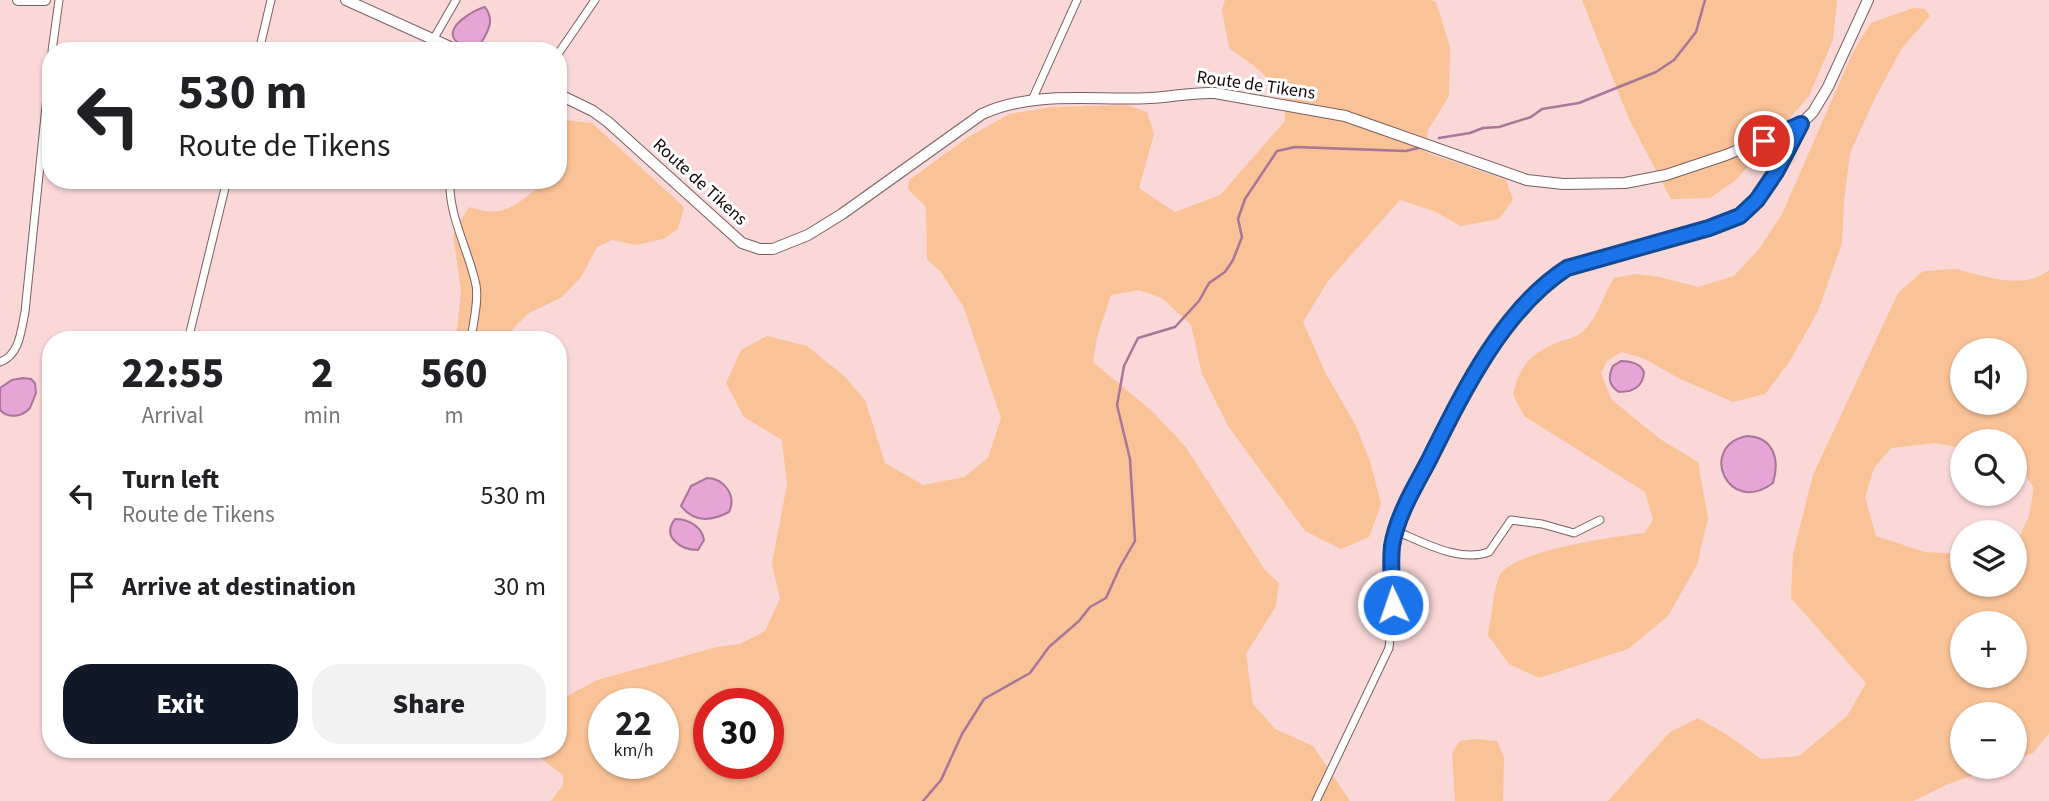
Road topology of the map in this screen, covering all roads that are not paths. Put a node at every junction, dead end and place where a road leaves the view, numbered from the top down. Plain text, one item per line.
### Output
1 (18, 0) edge
2 (45, 0) edge
3 (59, 0) edge
4 (271, 0) edge
5 (346, 0) edge
6 (456, 0) edge
7 (595, 0) edge
8 (1077, 0) edge
9 (1868, 0) edge
10 (53, 42) edge
11 (261, 42) edge
12 (433, 42) edge
13 (440, 42) edge
14 (566, 42) edge
15 (567, 98) edge
16 (1032, 100) junction
17 (1801, 124) junction
18 (42, 145) edge
19 (225, 189) edge
20 (450, 189) edge
21 (190, 331) edge
22 (472, 331) edge
23 (0, 362) edge
24 (1600, 520) dead end
25 (1396, 531) junction
26 (1315, 801) edge

1 - 2 street
3 - 10 street
4 - 11 street
5 - 12 street
6 - 13 street
7 - 14 street
8 - 16 street
9 - 17 street, Route de Tikens
15 - 16 street, Route de Tikens
16 - 17 street, Route de Tikens
17 - 25 street
18 - 23 street
19 - 21 street
20 - 22 street
24 - 25 street
25 - 26 street

